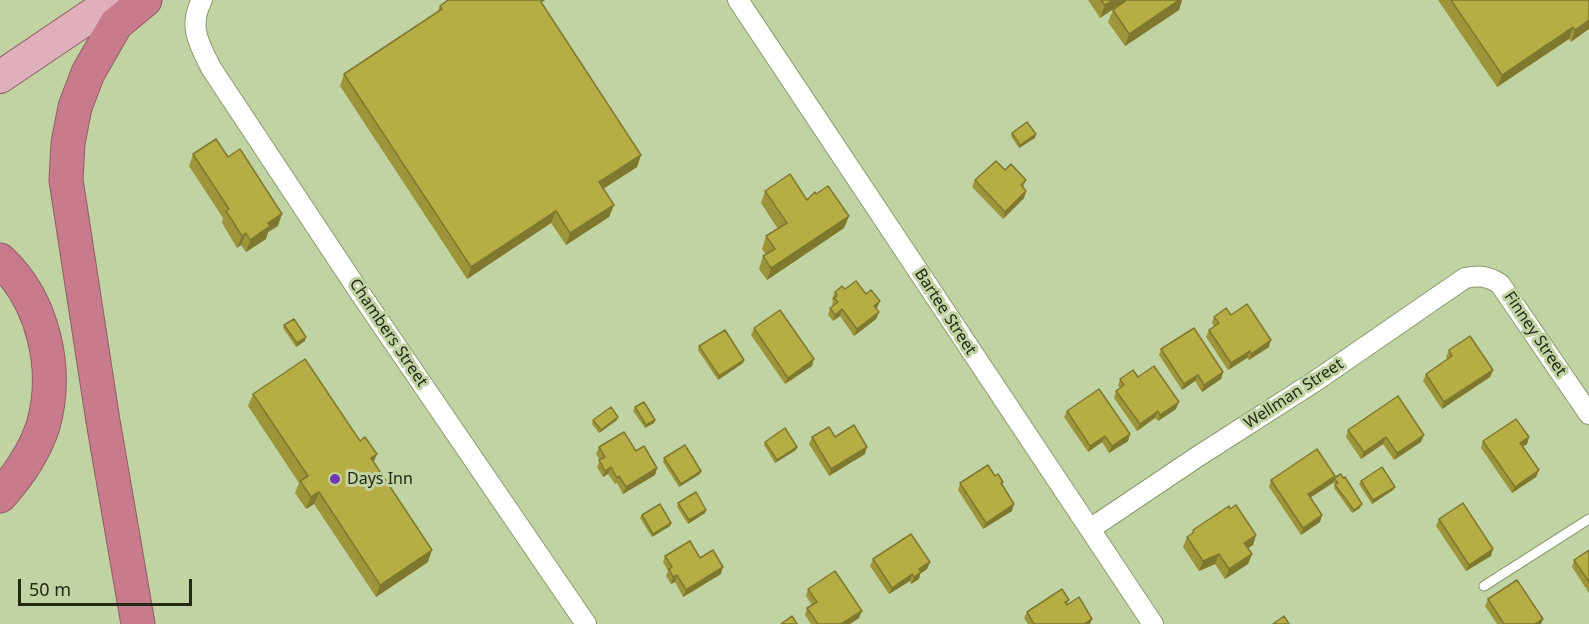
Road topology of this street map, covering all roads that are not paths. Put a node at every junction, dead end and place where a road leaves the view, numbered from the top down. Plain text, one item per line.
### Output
1 (114, 0) edge
2 (145, 0) edge
3 (202, 0) edge
4 (738, 0) edge
5 (0, 78) edge
6 (0, 260) edge
7 (1500, 284) joint
8 (1589, 414) edge
9 (0, 496) edge
10 (1589, 519) edge
11 (1090, 529) junction
12 (1485, 586) dead end
13 (138, 624) edge
14 (586, 624) edge
15 (1153, 624) edge

1 - 5 main road
2 - 13 highway
3 - 14 street, Chambers Street
4 - 11 street, Bartee Street
6 - 9 highway
7 - 8 street, Finney Street
7 - 11 street, Wellman Street
10 - 12 lane
11 - 15 street, Bartee Street

